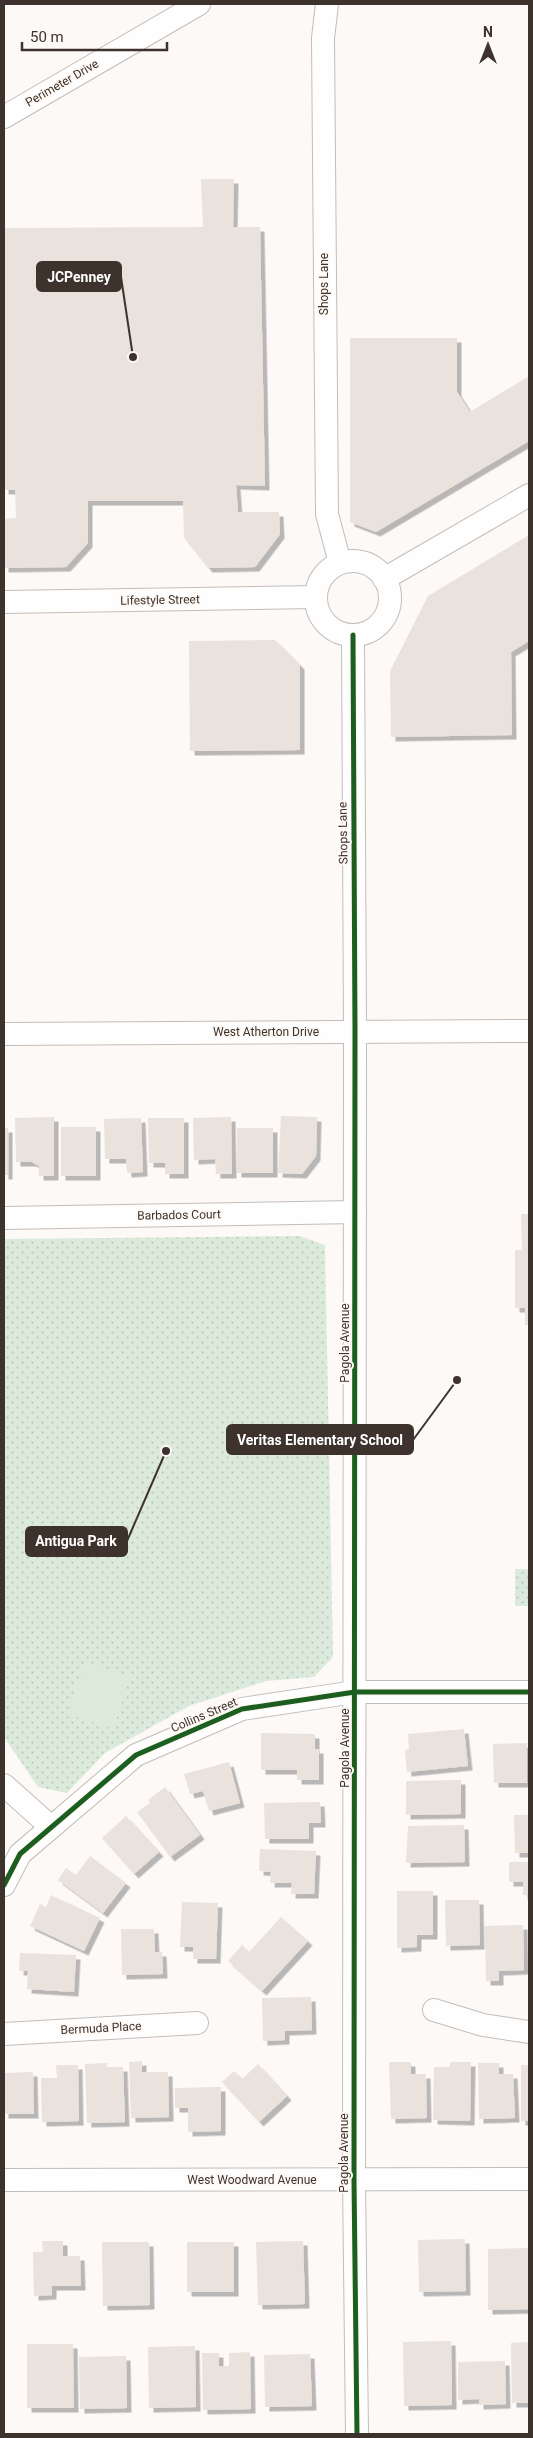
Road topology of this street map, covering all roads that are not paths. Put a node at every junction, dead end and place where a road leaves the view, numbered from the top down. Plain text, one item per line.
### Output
1 (199, 4) edge
2 (327, 4) edge
3 (4, 117) edge
4 (529, 495) edge
5 (340, 563) junction
6 (384, 579) junction
7 (316, 597) junction
8 (4, 602) edge
9 (353, 635) junction
10 (355, 1031) junction
11 (529, 1031) edge
12 (4, 1034) edge
13 (355, 1212) junction
14 (4, 1218) edge
15 (355, 1692) junction
16 (529, 1692) edge
17 (4, 1785) edge
18 (51, 1827) junction
19 (4, 1885) edge
20 (434, 2010) dead end
21 (197, 2023) dead end
22 (529, 2032) edge
23 (4, 2034) edge
24 (529, 2179) edge
25 (4, 2180) edge
26 (354, 2180) junction
27 (357, 2434) edge

1 - 3 street, Perimeter Drive
2 - 5 street, Shops Lane
4 - 6 street
5 - 6 street
5 - 7 street
6 - 9 street
7 - 8 street, Lifestyle Street
7 - 9 street
9 - 10 street, Shops Lane
10 - 11 street, West Atherton Drive
10 - 12 street, West Atherton Drive
10 - 13 street, Pagola Avenue
13 - 14 street, Barbados Court
13 - 15 street, Pagola Avenue
15 - 16 street, Collins Street
15 - 18 street, Collins Street
15 - 26 street, Pagola Avenue
17 - 18 street
18 - 19 street, Collins Street
20 - 22 street
21 - 23 street, Bermuda Place
24 - 26 street, West Woodward Avenue
25 - 26 street, West Woodward Avenue
26 - 27 street, Pagola Avenue

